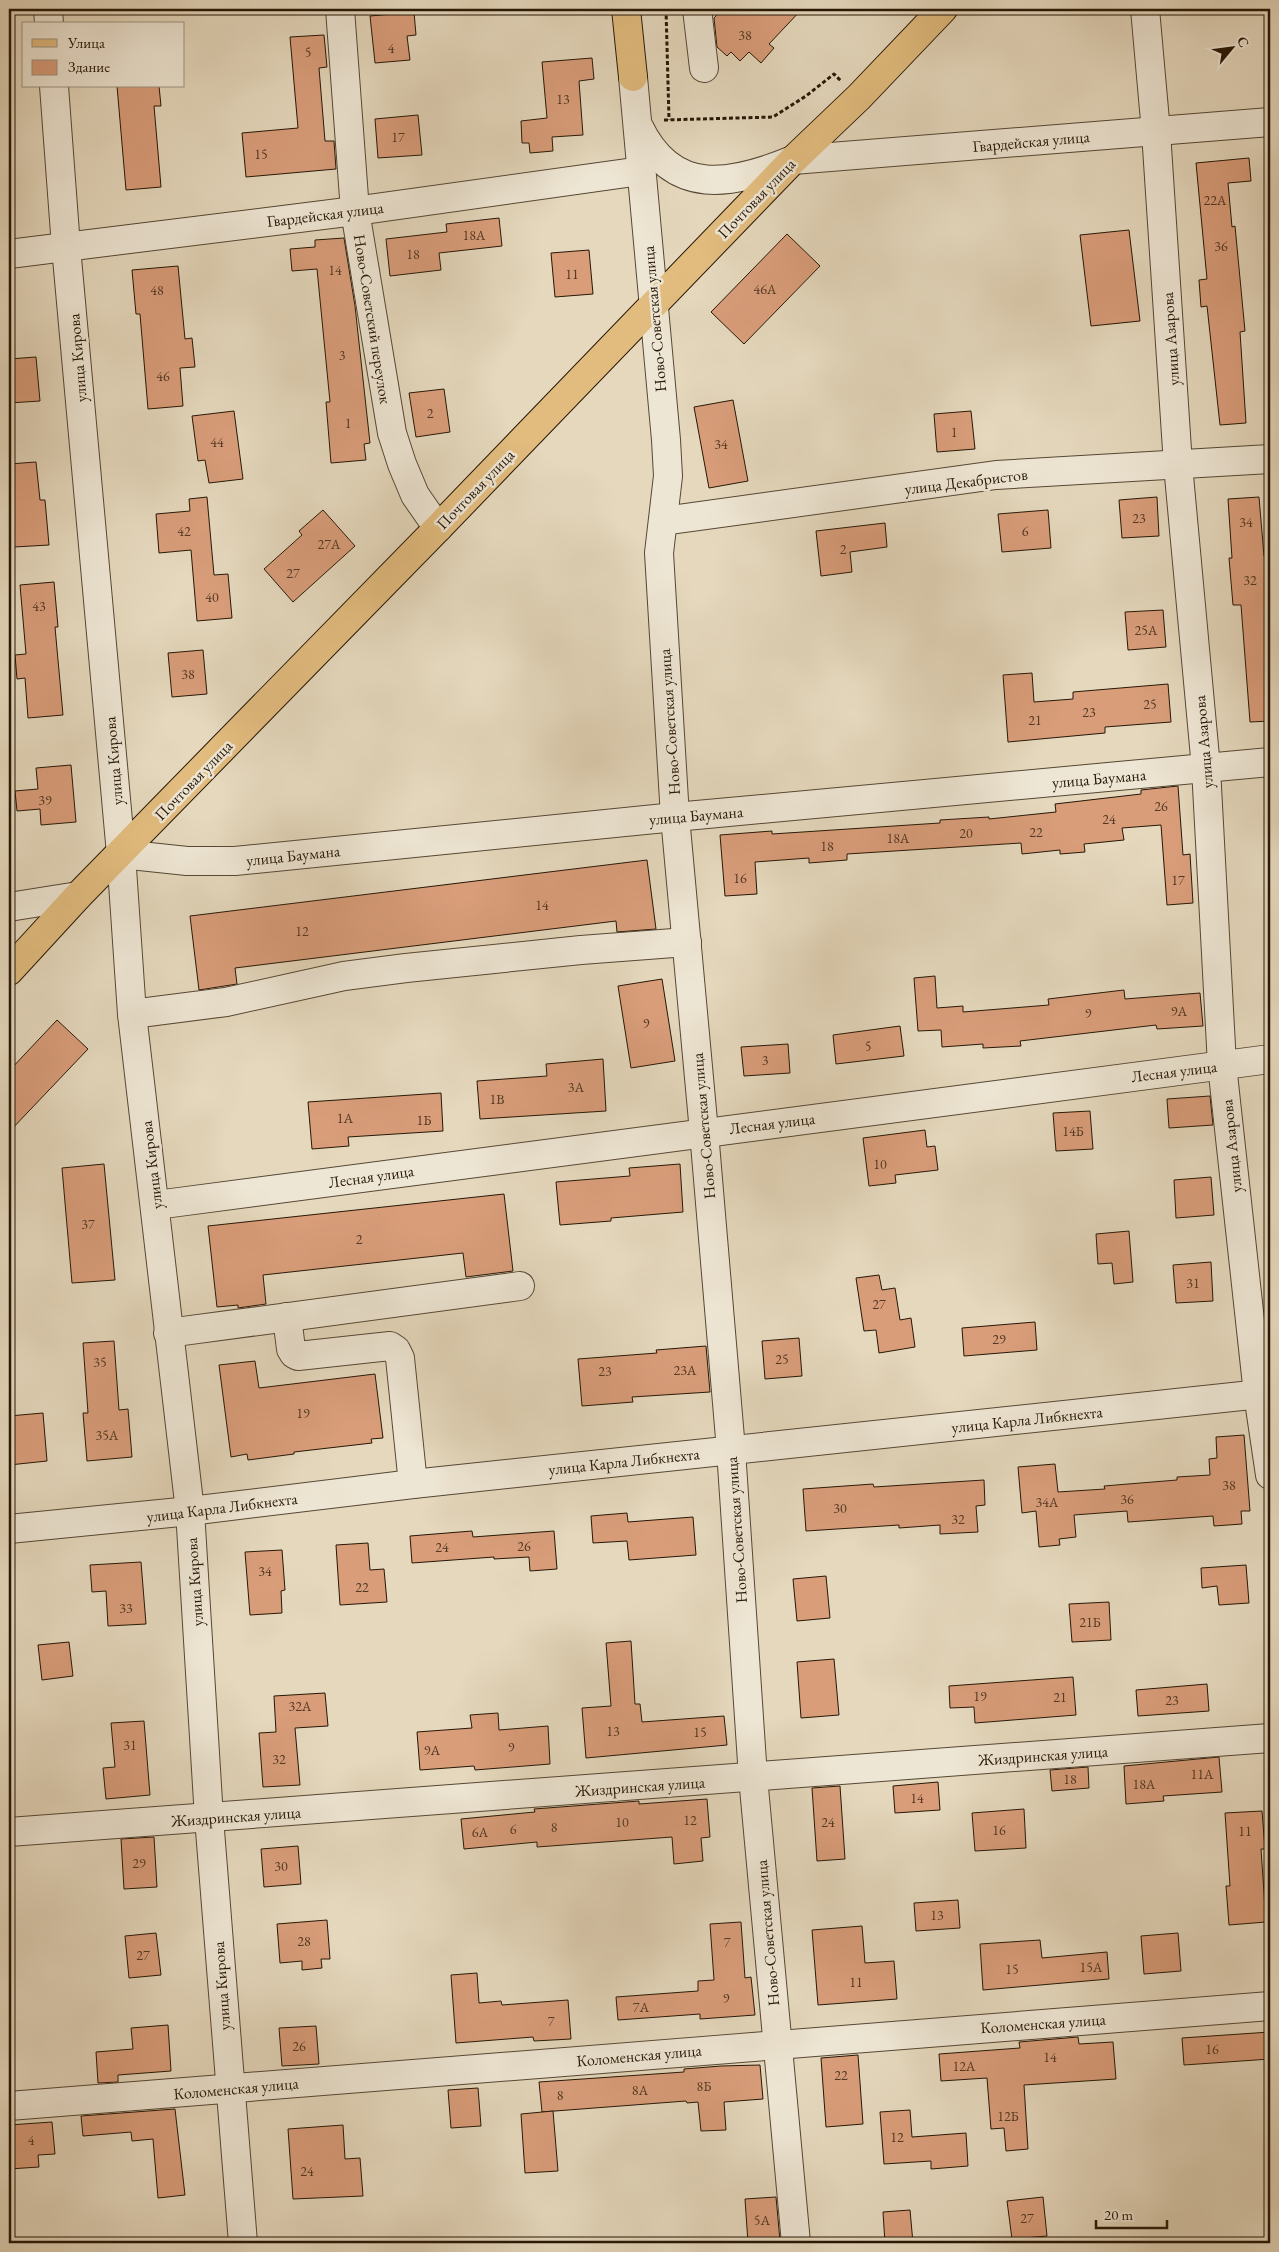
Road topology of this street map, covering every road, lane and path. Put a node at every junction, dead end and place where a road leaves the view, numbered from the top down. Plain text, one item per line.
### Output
1 (48, 9) edge
2 (340, 9) edge
3 (626, 9) edge
4 (666, 9) edge
5 (697, 9) edge
6 (943, 9) edge
7 (1146, 9) edge
8 (49, 22) edge
9 (704, 68) dead end
10 (633, 77) joint
11 (54, 88) edge
12 (859, 97) junction
13 (636, 120) junction
14 (669, 120) junction
15 (1270, 122) edge
16 (1156, 132) junction
17 (793, 160) junction
18 (641, 171) junction
19 (355, 210) junction
20 (66, 247) junction
21 (9, 254) edge
22 (652, 305) junction
23 (1270, 459) edge
24 (1178, 465) junction
25 (663, 521) junction
26 (438, 528) junction
27 (1270, 762) edge
28 (1206, 768) junction
29 (675, 817) junction
30 (122, 854) junction
31 (78, 896) junction
32 (9, 907) edge
33 (686, 942) junction
34 (9, 971) edge
35 (132, 1014) junction
36 (1270, 1059) edge
37 (1222, 1064) junction
38 (704, 1132) junction
39 (156, 1205) junction
40 (520, 1286) dead end
41 (287, 1317) junction
42 (168, 1333) junction
43 (1264, 1394) edge
44 (730, 1450) junction
45 (1270, 1475) edge
46 (413, 1484) junction
47 (190, 1511) junction
48 (9, 1528) edge
49 (1270, 1738) edge
50 (753, 1777) junction
51 (209, 1818) junction
52 (9, 1832) edge
53 (1270, 2006) edge
54 (777, 2044) junction
55 (229, 2089) junction
56 (9, 2106) edge
57 (243, 2243) edge
58 (796, 2243) edge

1 - 8 street
2 - 19 street, Ново-Советский переулок
3 - 10 main road, Ново-Советская улица
4 - 14 path
5 - 9 street
6 - 12 main road, Почтовая улица
7 - 16 street, улица Азарова
10 - 13 street, Ново-Советская улица
11 - 20 street, улица Кирова
12 - 14 path
12 - 17 main road, Почтовая улица
13 - 14 path
13 - 17 street, Гвардейская улица
13 - 18 street, Ново-Советская улица
15 - 16 street, Гвардейская улица
16 - 17 street, Гвардейская улица
16 - 24 street, улица Азарова
17 - 22 main road, Почтовая улица
18 - 19 street, Гвардейская улица
18 - 22 street, Ново-Советская улица
19 - 20 street, Гвардейская улица
19 - 26 street, Ново-Советский переулок
20 - 21 street, Гвардейская улица
20 - 30 street, улица Кирова
22 - 25 street, Ново-Советская улица
22 - 26 main road, Почтовая улица
23 - 24 street, улица Декабристов
24 - 25 street, улица Декабристов
24 - 28 street, улица Азарова
25 - 29 street, Ново-Советская улица
26 - 30 main road, Почтовая улица
27 - 28 street, улица Баумана
28 - 29 street, улица Баумана
28 - 37 street, улица Азарова
29 - 30 street, улица Баумана
29 - 33 street, Ново-Советская улица
30 - 31 main road, Почтовая улица
30 - 35 street, улица Кирова
31 - 32 street
31 - 34 main road, Почтовая улица
33 - 35 street
33 - 38 street, Ново-Советская улица
35 - 39 street, улица Кирова
36 - 37 street, Лесная улица
37 - 38 street, Лесная улица
37 - 43 street, улица Азарова
38 - 39 street, Лесная улица
38 - 44 street, Ново-Советская улица
39 - 42 street, улица Кирова
40 - 41 street
41 - 42 street
41 - 46 street
42 - 47 street, улица Кирова
43 - 44 street, улица Карла Либкнехта
43 - 45 street, улица Азарова
44 - 46 street, улица Карла Либкнехта
44 - 50 street, Ново-Советская улица
46 - 47 street, улица Карла Либкнехта
47 - 48 street, улица Карла Либкнехта
47 - 51 street, улица Кирова
49 - 50 street, Жиздринская улица
50 - 51 street, Жиздринская улица
50 - 54 street, Ново-Советская улица
51 - 52 street, Жиздринская улица
51 - 55 street, улица Кирова
53 - 54 street, Коломенская улица
54 - 55 street, Коломенская улица
54 - 58 street, Ново-Советская улица
55 - 56 street, Коломенская улица
55 - 57 street, улица Кирова

